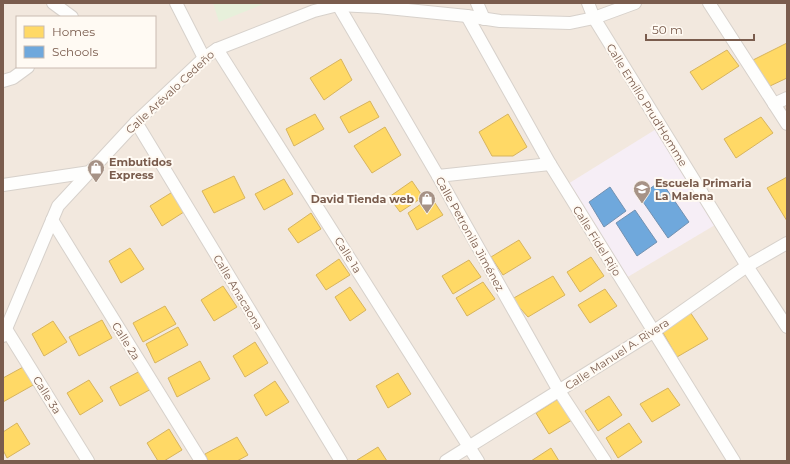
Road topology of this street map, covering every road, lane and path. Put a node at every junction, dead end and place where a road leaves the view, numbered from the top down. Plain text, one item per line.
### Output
1 (53, 3) edge
2 (176, 3) edge
3 (477, 3) edge
4 (588, 3) edge
5 (635, 3) edge
6 (709, 3) edge
7 (338, 6) junction
8 (71, 16) edge
9 (468, 16) junction
10 (594, 18) junction
11 (484, 19) junction
12 (217, 49) junction
13 (204, 58) junction
14 (27, 68) edge
15 (3, 81) edge
16 (787, 98) edge
17 (774, 104) junction
18 (136, 122) junction
19 (787, 124) edge
20 (550, 164) junction
21 (90, 172) junction
22 (438, 176) junction
23 (3, 185) edge
24 (52, 220) junction
25 (787, 244) edge
26 (747, 266) junction
27 (787, 327) edge
28 (653, 332) junction
29 (4, 333) edge
30 (559, 391) junction
31 (469, 447) junction
32 (88, 461) edge
33 (200, 461) edge
34 (341, 461) edge
35 (446, 461) edge
36 (478, 461) edge
37 (605, 461) edge
38 (734, 461) edge

1 - 8 street
2 - 13 street
3 - 11 street
4 - 10 street, Calle Emilio Prud'Homme
5 - 10 street, Calle Arévalo Cedeño
6 - 17 street
7 - 9 street, Calle Arévalo Cedeño
7 - 12 street, Calle Arévalo Cedeño
7 - 22 street, Calle Petronila Jiménez
9 - 11 street, Calle Arévalo Cedeño
9 - 20 street, Calle Fidel Rijo
10 - 11 street, Calle Arévalo Cedeño
10 - 26 street, Calle Emilio Prud'Homme
12 - 13 street, Calle Arévalo Cedeño
12 - 31 street, Calle 1a
13 - 18 street, Calle Arévalo Cedeño
14 - 15 street
16 - 17 street
17 - 19 street
18 - 21 street, Calle Arévalo Cedeño
18 - 34 street, Calle Anacaona
20 - 22 street
20 - 28 street, Calle Fidel Rijo
21 - 23 street
21 - 24 street, Calle Arévalo Cedeño
22 - 30 street, Calle Petronila Jiménez
24 - 29 street, Calle Arévalo Cedeño
24 - 33 street, Calle 2a
25 - 26 street, Calle Manuel A. Rivera
26 - 27 street, Calle Emilio Prud'Homme
26 - 28 street, Calle Manuel A. Rivera
28 - 30 street, Calle Manuel A. Rivera
28 - 38 street, Calle Fidel Rijo
29 - 32 street, Calle 3a
30 - 31 street, Calle Manuel A. Rivera
30 - 37 street, Calle Petronila Jiménez
31 - 35 street, Calle Manuel A. Rivera
31 - 36 street, Calle 1a

